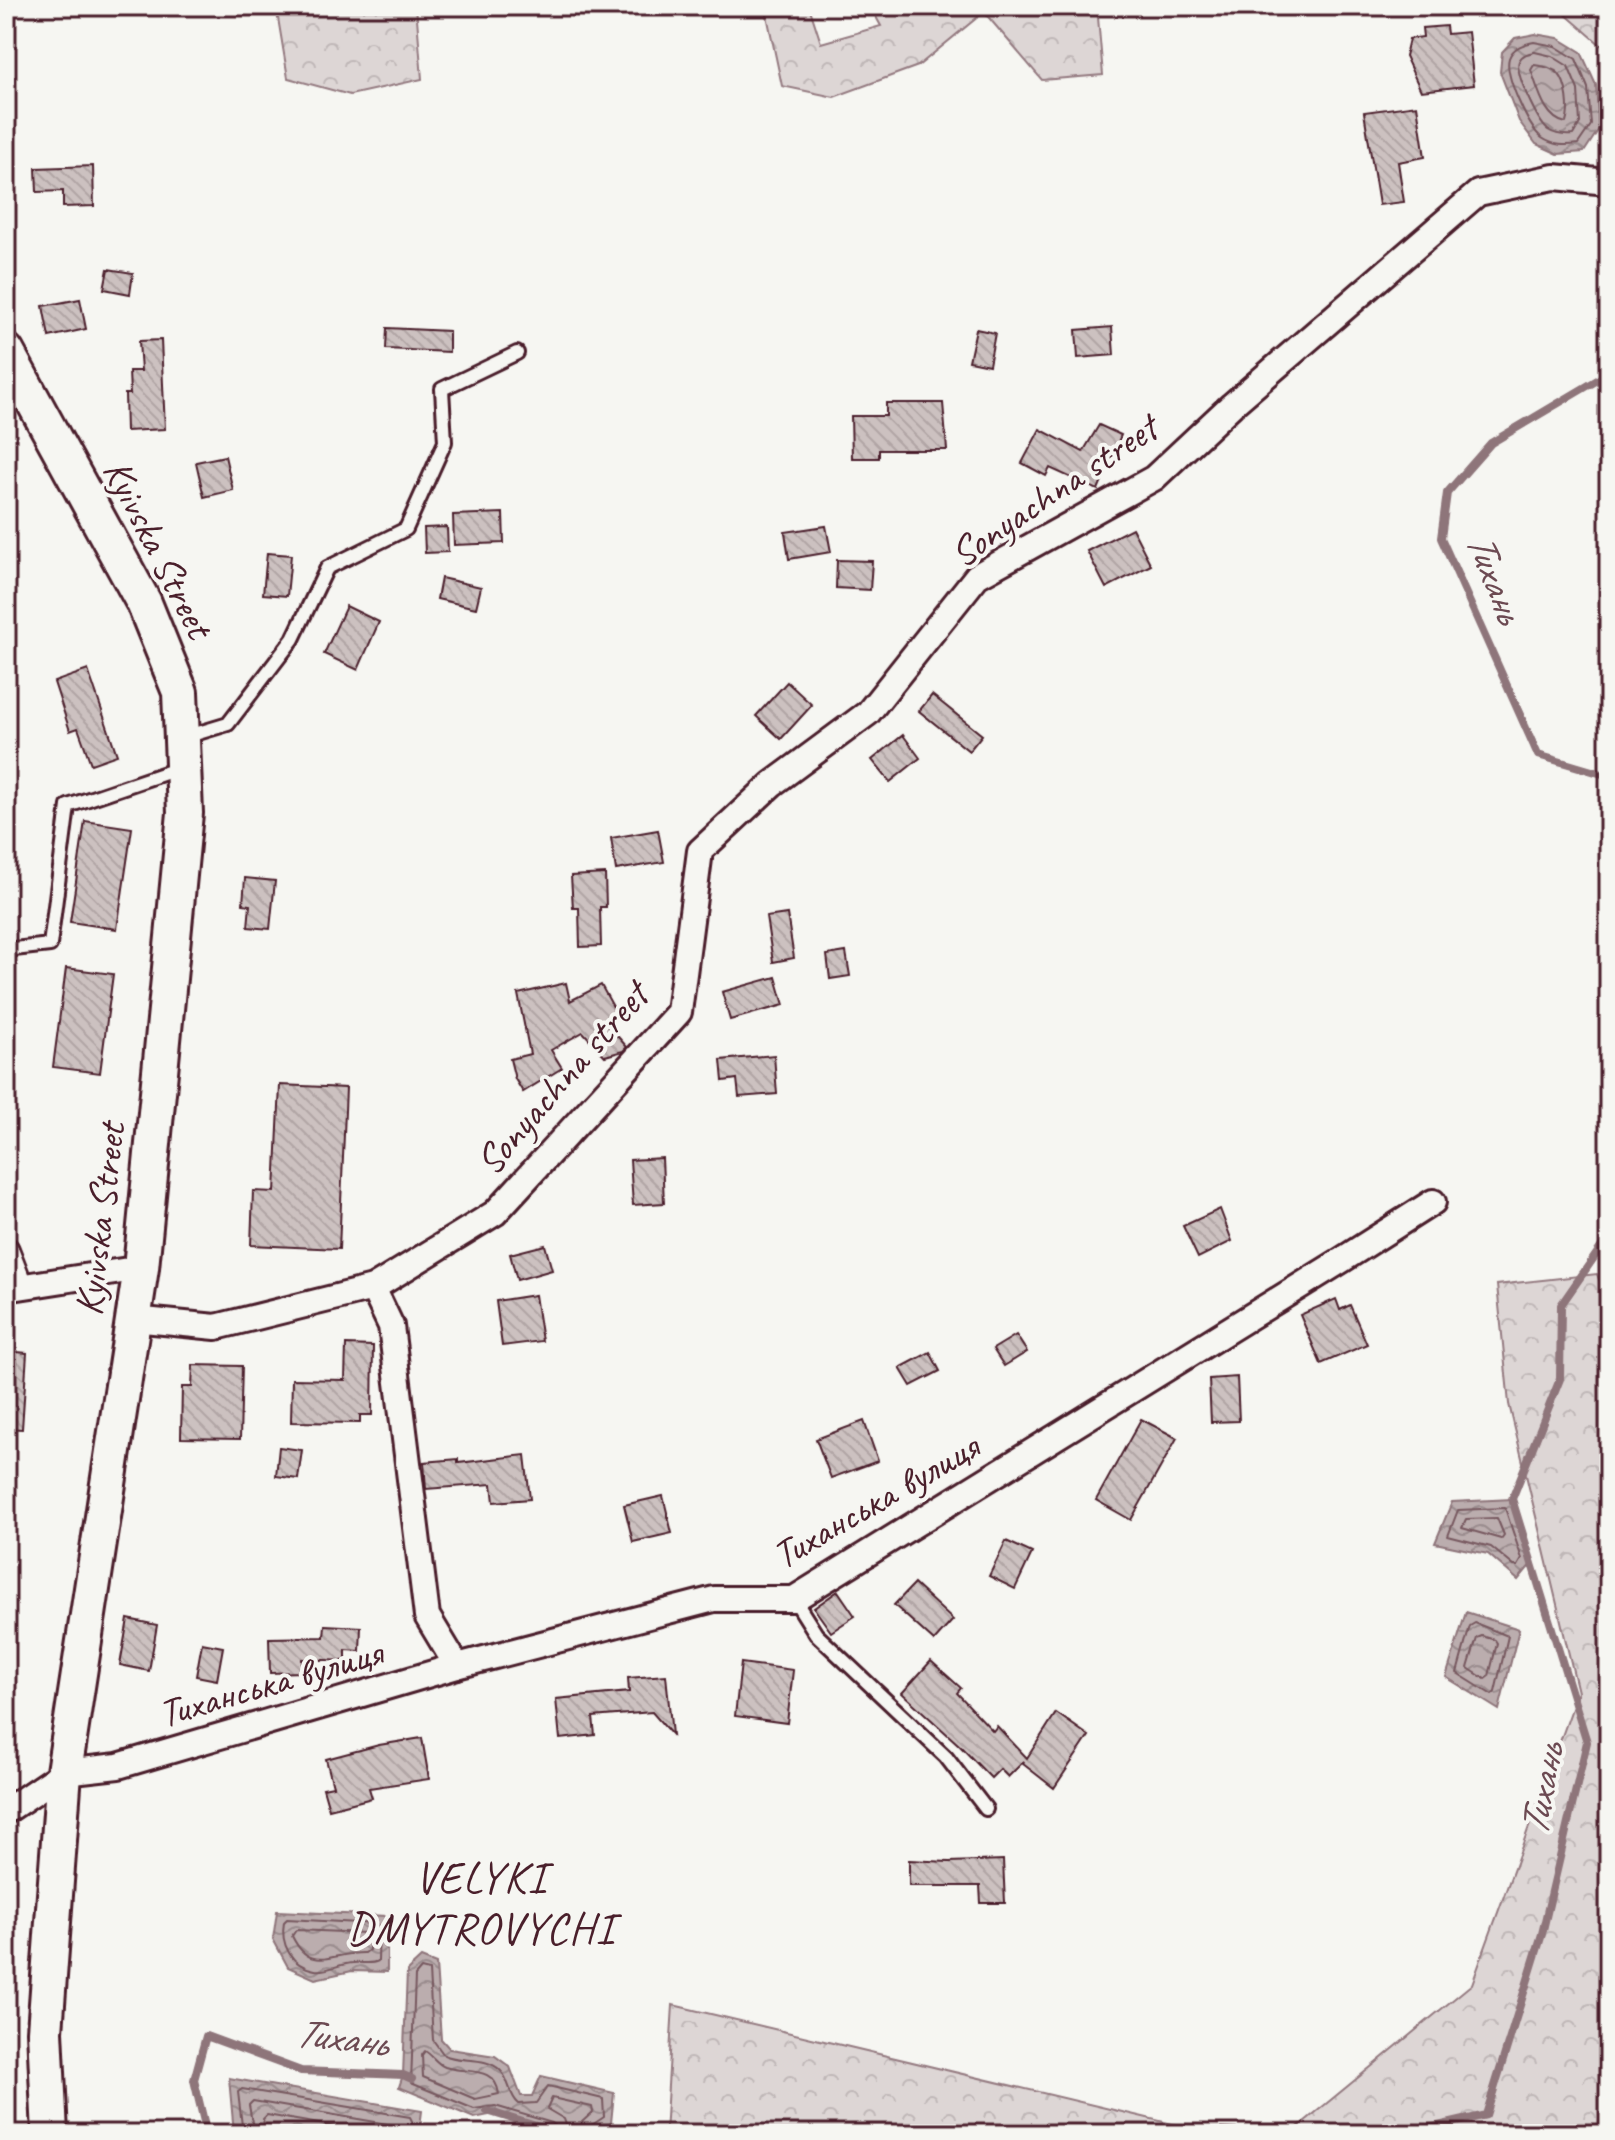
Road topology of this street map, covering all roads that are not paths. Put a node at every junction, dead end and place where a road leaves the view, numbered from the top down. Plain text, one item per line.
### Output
1 (1609, 182) edge
2 (6, 351) edge
3 (517, 353) dead end
4 (182, 753) junction
5 (6, 955) edge
6 (1433, 1202) dead end
7 (6, 1250) edge
8 (141, 1268) junction
9 (13, 1288) edge
10 (373, 1288) junction
11 (133, 1319) junction
12 (794, 1599) junction
13 (457, 1666) junction
14 (64, 1772) junction
15 (986, 1809) dead end
16 (6, 1811) edge
17 (50, 2134) edge

1 - 10 street, Sonyachna street
2 - 4 main road, Kyivska Street
3 - 4 lane
4 - 5 lane
4 - 8 main road, Kyivska Street
6 - 12 street, Тиханська вулиця
7 - 9 street
8 - 9 street
8 - 11 main road, Kyivska Street
10 - 11 street, Sonyachna street
10 - 13 street
11 - 14 main road, Kyivska Street
12 - 13 street, Тиханська вулиця
12 - 15 lane
13 - 14 street, Тиханська вулиця
14 - 16 street
14 - 17 main road, Kyivska Street

